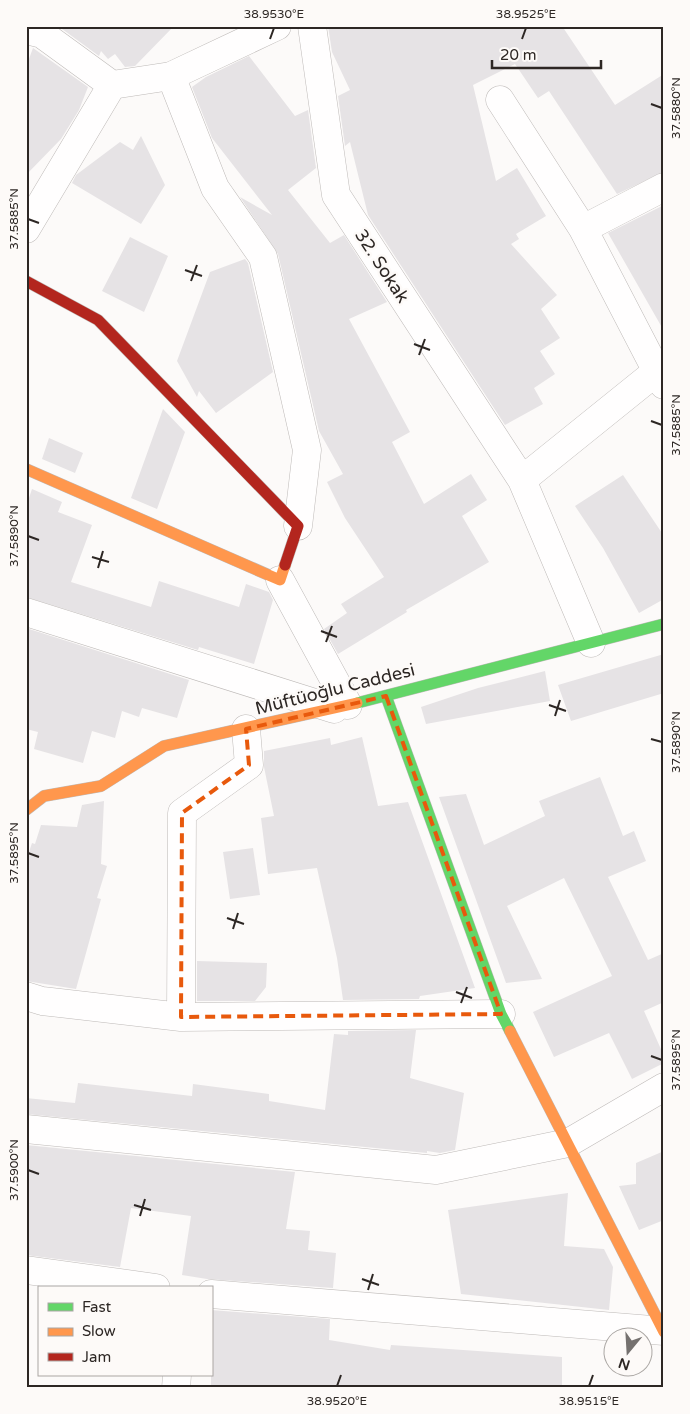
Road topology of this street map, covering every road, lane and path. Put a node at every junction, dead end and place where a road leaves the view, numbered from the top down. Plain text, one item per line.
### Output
1 (277, 26) edge
2 (312, 26) edge
3 (26, 30) edge
4 (171, 76) junction
5 (112, 85) junction
6 (500, 100) dead end
7 (664, 187) edge
8 (26, 229) edge
9 (583, 229) junction
10 (26, 281) edge
11 (660, 378) edge
12 (26, 469) edge
13 (522, 480) junction
14 (298, 526) junction
15 (280, 580) junction
16 (26, 612) edge
17 (664, 624) edge
18 (590, 643) junction
19 (386, 696) junction
20 (341, 707) junction
21 (246, 730) junction
22 (32, 799) edge
23 (26, 996) edge
24 (501, 1014) junction
25 (181, 1017) junction
26 (664, 1087) edge
27 (26, 1130) edge
28 (568, 1143) junction
29 (26, 1270) edge
30 (142, 1286) edge
31 (212, 1294) edge
32 (664, 1332) edge

1 - 4 street
2 - 13 street, 32. Sokak
3 - 5 street
4 - 5 street
4 - 14 street
5 - 8 street
6 - 9 street
7 - 9 street
9 - 11 street
10 - 14 street
11 - 13 street
12 - 15 street
13 - 18 street, 32. Sokak
14 - 15 street
15 - 20 street
16 - 20 street
17 - 18 street, Müftüoğlu Caddesi
18 - 19 street, Müftüoğlu Caddesi
19 - 20 street, Müftüoğlu Caddesi
19 - 24 street
20 - 21 street, Müftüoğlu Caddesi
21 - 22 street, Müftüoğlu Caddesi
21 - 25 street
23 - 25 street
24 - 25 street
24 - 28 street
26 - 28 street
27 - 28 street
28 - 32 street
29 - 30 street
31 - 32 street

